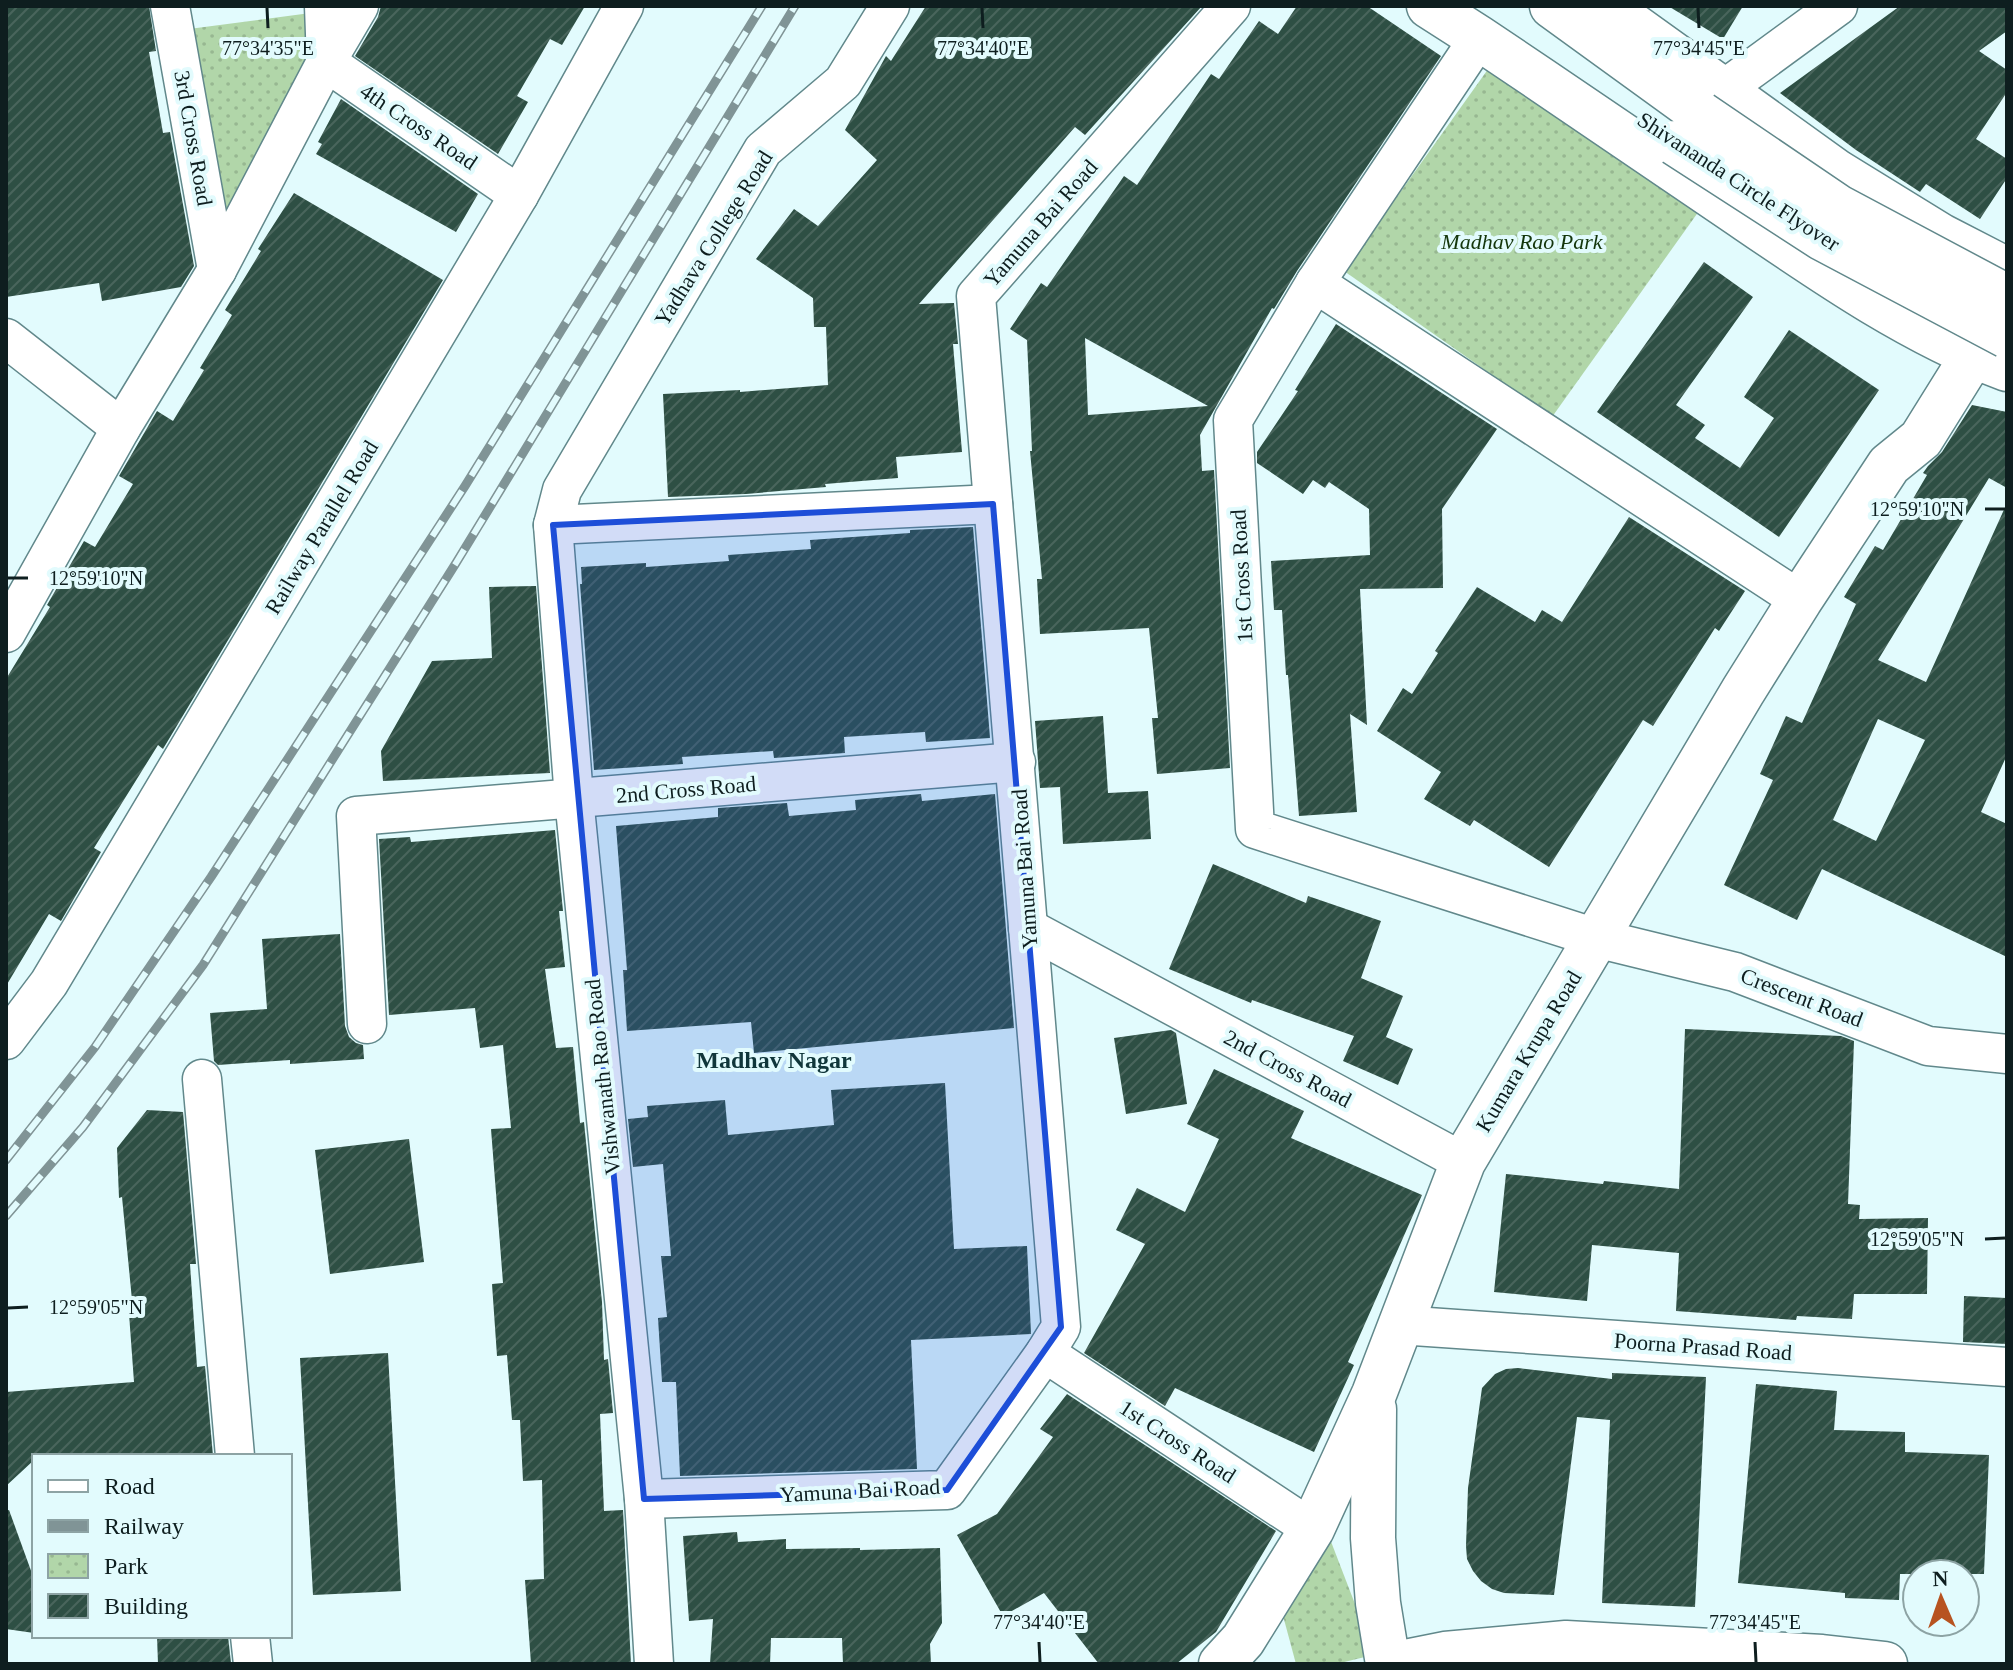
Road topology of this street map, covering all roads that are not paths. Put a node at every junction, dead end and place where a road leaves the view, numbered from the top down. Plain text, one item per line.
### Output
1 (170, 6) edge
2 (324, 6) edge
3 (359, 6) edge
4 (624, 6) edge
5 (890, 6) edge
6 (1231, 6) edge
7 (1429, 6) edge
8 (1552, 6) edge
9 (1606, 6) edge
10 (1838, 6) edge
11 (1481, 22) edge
12 (326, 62) junction
13 (1700, 115) junction
14 (519, 195) junction
15 (217, 270) junction
16 (2004, 274) edge
17 (1315, 283) junction
18 (6, 338) edge
19 (1983, 351) edge
20 (121, 428) junction
21 (993, 504) junction
22 (558, 508) junction
23 (1800, 600) junction
24 (6, 633) edge
25 (1016, 762) junction
26 (574, 798) junction
27 (1028, 928) junction
28 (1596, 938) junction
29 (367, 1024) dead end
30 (6, 1040) edge
31 (2007, 1054) edge
32 (202, 1079) dead end
33 (1463, 1162) junction
34 (1399, 1325) junction
35 (1045, 1353) junction
36 (2007, 1367) edge
37 (1374, 1394) junction
38 (235, 1454) edge
39 (644, 1499) junction
40 (1312, 1529) junction
41 (250, 1638) edge
42 (253, 1664) edge
43 (654, 1664) edge
44 (1221, 1664) edge
45 (1388, 1664) edge
46 (1395, 1664) edge
47 (1885, 1664) edge

1 - 15 street, 3rd Cross Road
2 - 12 street
3 - 12 street
4 - 14 street, Railway Parallel Road
5 - 22 street, Yadhava College Road
6 - 21 street, Yamuna Bai Road
7 - 11 main road
8 - 13 main road, Shivananda Circle Flyover
9 - 13 main road
10 - 13 street
11 - 13 main road, Shivananda Circle Flyover
11 - 17 street, 1st Cross Road
11 - 19 main road
12 - 14 street, 4th Cross Road
12 - 15 street
13 - 16 main road, Shivananda Circle Flyover, bridge
13 - 19 main road, Shivananda Circle Flyover, bridge
14 - 30 street, Railway Parallel Road
15 - 20 street
16 - 19 main road, Kumara Krupa Road
17 - 23 street
17 - 28 street, 1st Cross Road
18 - 20 street
19 - 23 main road, Kumara Krupa Road
20 - 24 street
21 - 22 street
21 - 25 street, Yamuna Bai Road
22 - 26 street, Vishwanath Rao Road
23 - 28 main road, Kumara Krupa Road
25 - 26 street, 2nd Cross Road
25 - 27 street, Yamuna Bai Road
26 - 29 street, 2nd Cross Road
26 - 39 street, Vishwanath Rao Road
27 - 33 street, 2nd Cross Road
27 - 35 street, Yamuna Bai Road
28 - 31 street, Crescent Road
28 - 33 main road, Kumara Krupa Road
32 - 38 street
33 - 34 main road, Kumara Krupa Road
34 - 36 street, Poorna Prasad Road
34 - 37 main road, Kumara Krupa Road
35 - 39 street, Yamuna Bai Road
35 - 40 street, 1st Cross Road
37 - 40 main road, Kumara Krupa Road
37 - 45 main road
39 - 43 street, Vishwanath Rao Road
40 - 44 main road, Kumara Krupa Road
41 - 42 street
46 - 47 main road

